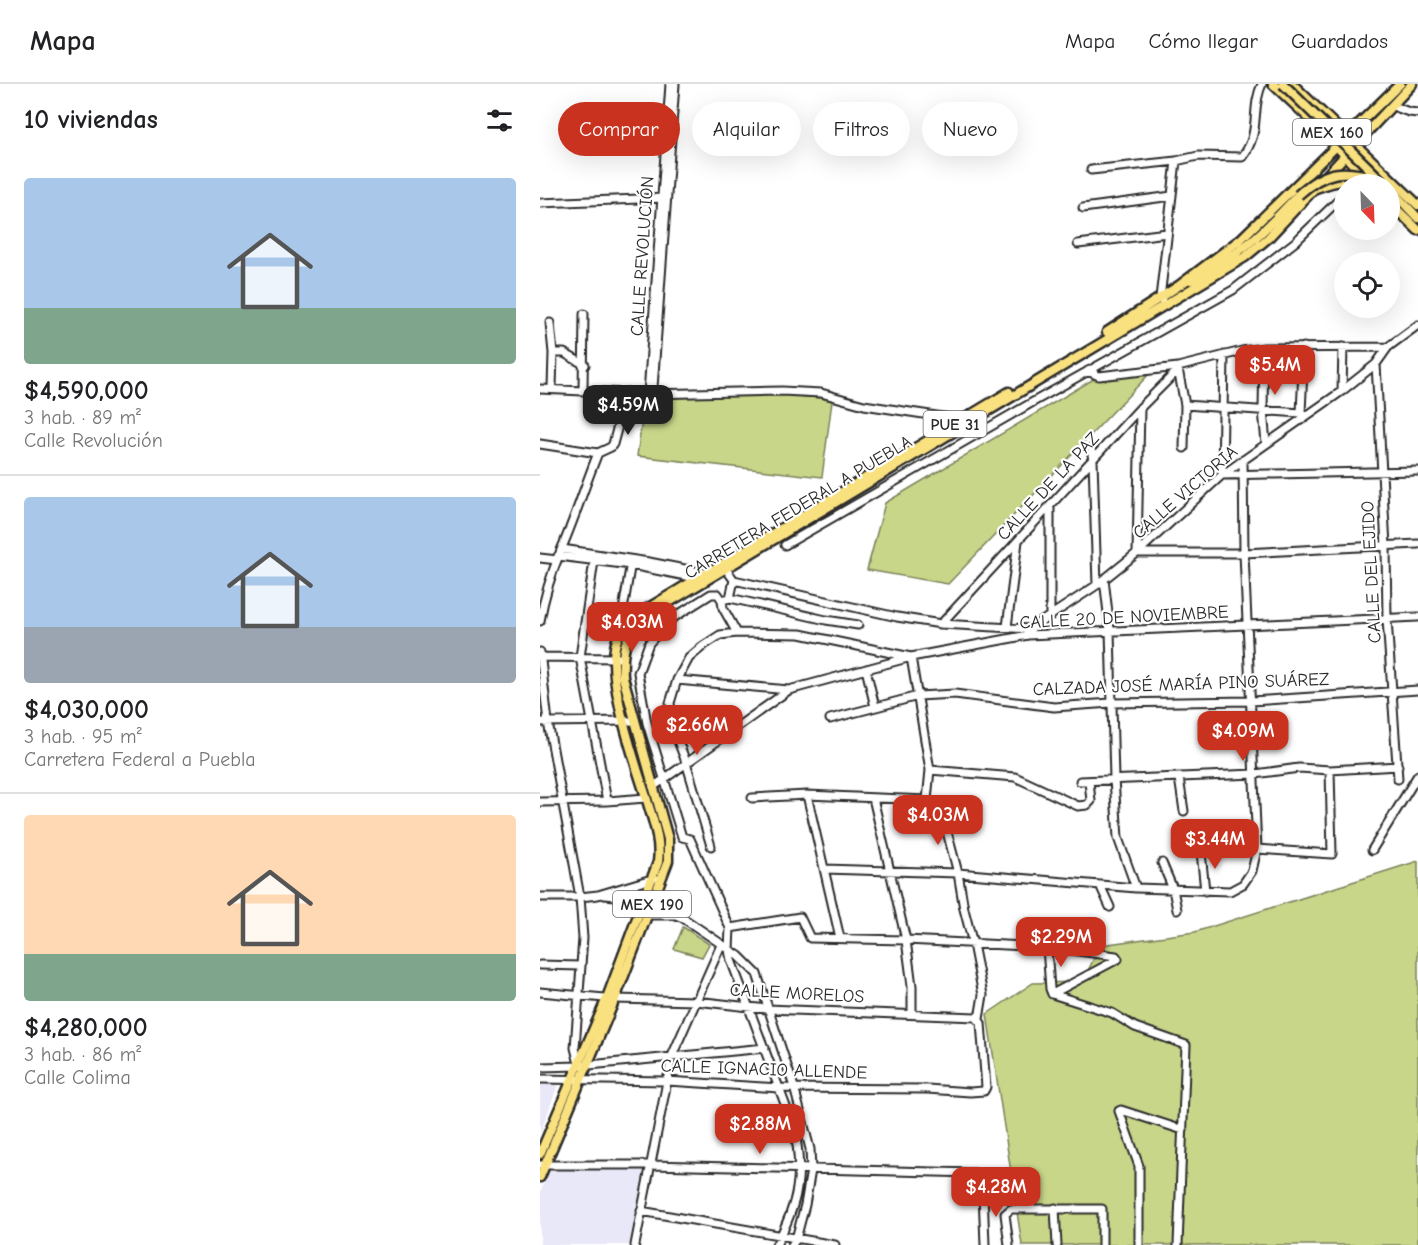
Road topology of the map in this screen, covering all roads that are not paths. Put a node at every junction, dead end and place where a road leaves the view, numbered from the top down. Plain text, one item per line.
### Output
1 (670, 84) edge
2 (675, 84) edge
3 (1262, 84) edge
4 (1273, 84) edge
5 (1283, 84) edge
6 (1292, 84) edge
7 (1400, 84) edge
8 (1412, 84) edge
9 (1393, 106) junction
10 (1418, 113) edge
11 (1332, 122) junction
12 (1323, 131) junction
13 (1346, 136) junction
14 (1336, 145) junction
15 (1355, 145) junction
16 (1345, 154) junction
17 (1176, 161) junction
18 (1091, 170) dead end
19 (1310, 171) junction
20 (1361, 174) edge
21 (1362, 174) edge
22 (1375, 174) edge
23 (1377, 174) edge
24 (1302, 179) junction
25 (1334, 181) edge
26 (1317, 185) junction
27 (1400, 193) edge
28 (1172, 196) junction
29 (664, 198) junction
30 (1400, 199) edge
31 (540, 203) edge
32 (1334, 205) edge
33 (1418, 205) edge
34 (1083, 208) dead end
35 (1400, 213) edge
36 (1418, 218) edge
37 (1418, 230) edge
38 (1167, 233) junction
39 (1078, 244) dead end
40 (1180, 285) junction
41 (1162, 301) junction
42 (584, 314) dead end
43 (550, 323) dead end
44 (1418, 326) edge
45 (1343, 346) junction
46 (1304, 347) junction
47 (1388, 347) junction
48 (1264, 348) junction
49 (553, 354) junction
50 (1224, 355) junction
51 (1376, 364) junction
52 (585, 365) junction
53 (1178, 368) junction
54 (1088, 371) junction
55 (552, 388) junction
56 (540, 389) edge
57 (583, 390) junction
58 (1342, 391) junction
59 (627, 392) junction
60 (650, 394) junction
61 (1185, 405) junction
62 (1223, 406) junction
63 (1140, 408) junction
64 (992, 409) junction
65 (1263, 410) junction
66 (1303, 415) junction
67 (1000, 421) junction
68 (965, 422) junction
69 (540, 444) edge
70 (1266, 444) junction
71 (1184, 448) dead end
72 (1091, 449) dead end
73 (598, 453) junction
74 (1093, 460) junction
75 (1243, 460) junction
76 (1418, 471) edge
77 (1381, 473) junction
78 (1222, 475) junction
79 (1243, 476) junction
80 (1050, 506) junction
81 (1018, 541) junction
82 (1418, 544) edge
83 (785, 546) dead end
84 (1386, 546) junction
85 (1137, 553) junction
86 (1244, 553) junction
87 (559, 555) junction
88 (594, 557) junction
89 (540, 558) edge
90 (631, 562) junction
91 (724, 566) junction
92 (706, 577) junction
93 (1104, 579) junction
94 (734, 580) junction
95 (1096, 585) junction
96 (689, 587) junction
97 (730, 598) junction
98 (722, 600) junction
99 (541, 606) edge
100 (1050, 615) junction
101 (1418, 617) edge
102 (1387, 619) junction
103 (540, 621) edge
104 (941, 624) junction
105 (858, 625) dead end
106 (1248, 626) junction
107 (1006, 627) junction
108 (1110, 630) junction
109 (1029, 632) junction
110 (737, 633) junction
111 (619, 635) junction
112 (540, 655) edge
113 (580, 657) junction
114 (911, 657) junction
115 (617, 658) junction
116 (866, 669) junction
117 (677, 680) junction
118 (789, 690) junction
119 (1418, 690) edge
120 (1393, 691) junction
121 (918, 696) junction
122 (1251, 701) junction
123 (1111, 703) junction
124 (875, 707) junction
125 (830, 719) dead end
126 (629, 721) junction
127 (544, 722) edge
128 (593, 722) junction
129 (686, 762) junction
130 (1398, 766) junction
131 (930, 770) junction
132 (1330, 770) junction
133 (1255, 774) junction
134 (1418, 775) edge
135 (1179, 778) junction
136 (1114, 779) junction
137 (1398, 779) dead end
138 (664, 780) junction
139 (1080, 781) dead end
140 (1089, 781) junction
141 (653, 787) junction
142 (807, 795) junction
143 (646, 798) junction
144 (752, 798) dead end
145 (873, 798) junction
146 (561, 801) junction
147 (607, 801) junction
148 (540, 802) edge
149 (1184, 811) dead end
150 (942, 813) dead end
151 (682, 837) junction
152 (663, 840) junction
153 (711, 846) dead end
154 (1257, 849) junction
155 (1372, 850) dead end
156 (1201, 852) dead end
157 (1162, 863) dead end
158 (824, 869) junction
159 (889, 870) junction
160 (958, 873) junction
161 (658, 879) junction
162 (1100, 885) junction
163 (1136, 888) junction
164 (1173, 889) junction
165 (1205, 891) junction
166 (598, 895) junction
167 (540, 897) edge
168 (580, 897) junction
169 (644, 897) junction
170 (654, 900) junction
171 (1110, 907) dead end
172 (1177, 910) dead end
173 (648, 915) junction
174 (730, 928) junction
175 (840, 938) junction
176 (906, 940) junction
177 (974, 944) junction
178 (721, 945) junction
179 (1047, 947) junction
180 (729, 950) junction
181 (540, 965) edge
182 (581, 966) junction
183 (540, 992) edge
184 (1052, 994) junction
185 (579, 995) junction
186 (611, 999) junction
187 (696, 1001) junction
188 (750, 1007) junction
189 (767, 1009) junction
190 (912, 1013) junction
191 (980, 1019) junction
192 (765, 1048) junction
193 (672, 1056) junction
194 (540, 1066) edge
195 (583, 1066) junction
196 (540, 1079) edge
197 (570, 1080) junction
198 (581, 1080) junction
199 (667, 1081) junction
200 (794, 1087) junction
201 (780, 1088) junction
202 (1182, 1130) junction
203 (540, 1154) edge
204 (651, 1164) junction
205 (542, 1165) edge
206 (799, 1169) junction
207 (812, 1170) junction
208 (975, 1173) dead end
209 (540, 1177) edge
210 (983, 1192) dead end
211 (1055, 1208) junction
212 (641, 1212) junction
213 (781, 1236) junction
214 (794, 1242) edge
215 (635, 1245) edge
216 (776, 1245) edge
217 (836, 1245) edge
218 (985, 1245) edge
219 (1009, 1245) edge
220 (1057, 1245) edge
221 (1102, 1245) edge
222 (1139, 1245) edge
223 (1178, 1245) edge

1 - 29 street, CALLE REVOLUCIÓN
2 - 29 street, CALLE REVOLUCIÓN
3 - 17 street
4 - 12 main road, MEX 160
5 - 22 main road, MEX 160, bridge
6 - 11 main road
7 - 13 main road, CARRETERA FEDERAL A PUEBLA / PUE 31
8 - 9 main road, CARRETERA FEDERAL A PUEBLA / PUE 31
9 - 10 street
9 - 15 main road, CARRETERA FEDERAL A PUEBLA / PUE 31
11 - 12 main road
11 - 13 main road
12 - 14 main road, MEX 160
13 - 14 main road, CARRETERA FEDERAL A PUEBLA / PUE 31
13 - 15 main road
14 - 16 main road, MEX 160
14 - 19 main road, CARRETERA FEDERAL A PUEBLA / PUE 31
15 - 16 main road, CARRETERA FEDERAL A PUEBLA / PUE 31
15 - 23 main road
16 - 21 main road, MEX 160
16 - 26 main road, CARRETERA FEDERAL A PUEBLA / PUE 31
17 - 18 street
17 - 28 street
19 - 24 main road, CARRETERA FEDERAL A PUEBLA / PUE 31
19 - 26 main road
20 - 40 main road, bridge
24 - 26 main road
24 - 40 main road, CARRETERA FEDERAL A PUEBLA / PUE 31
25 - 26 main road
26 - 41 main road, CARRETERA FEDERAL A PUEBLA / PUE 31
27 - 33 main road
28 - 34 street
28 - 38 street
29 - 31 street
29 - 60 street, CALLE REVOLUCIÓN
30 - 36 main road
32 - 54 street
35 - 37 main road
38 - 39 street
38 - 41 street
40 - 41 main road, CARRETERA FEDERAL A PUEBLA / PUE 31
41 - 64 main road, CARRETERA FEDERAL A PUEBLA / PUE 31
41 - 68 main road, CARRETERA FEDERAL A PUEBLA / PUE 31
42 - 52 street
43 - 49 street
44 - 47 street, CALLE VICTORIA
45 - 46 street
45 - 47 street
45 - 58 street
46 - 48 street
46 - 66 street
47 - 51 street, CALLE VICTORIA
48 - 50 street
48 - 65 street
49 - 52 street
49 - 55 street
50 - 53 street
50 - 62 street
51 - 58 street, CALLE VICTORIA
51 - 77 street, CALLE DEL EJIDO
52 - 57 street
53 - 54 street
53 - 61 street
53 - 63 street, CALLE DE LA PAZ
54 - 67 street
55 - 56 street
55 - 57 street
57 - 59 street
58 - 66 street, CALLE VICTORIA
59 - 60 street
59 - 73 street
60 - 68 street
61 - 62 street
61 - 71 street
62 - 65 street
62 - 78 street
63 - 74 street, CALLE DE LA PAZ
63 - 85 street
64 - 67 street
64 - 68 main road, CARRETERA FEDERAL A PUEBLA / PUE 31
65 - 66 street
65 - 70 street
66 - 70 street, CALLE VICTORIA
67 - 83 street
68 - 91 main road, CARRETERA FEDERAL A PUEBLA / PUE 31
69 - 73 street
70 - 75 street, CALLE VICTORIA
72 - 74 street
73 - 87 street
74 - 80 street, CALLE DE LA PAZ
74 - 95 street
75 - 78 street, CALLE VICTORIA
75 - 79 street
76 - 77 street
77 - 79 street
77 - 84 street, CALLE DEL EJIDO
78 - 79 street
78 - 85 street, CALLE VICTORIA
79 - 86 street
80 - 81 street, CALLE DE LA PAZ
80 - 100 street
81 - 104 street, CALLE DE LA PAZ
81 - 107 street
82 - 84 street
84 - 86 street
84 - 102 street, CALLE DEL EJIDO
85 - 86 street
85 - 93 street, CALLE VICTORIA
86 - 106 street
87 - 88 street
87 - 89 street
87 - 99 street
88 - 90 street
88 - 113 street
90 - 92 street
90 - 111 street
91 - 92 main road, CARRETERA FEDERAL A PUEBLA / PUE 31
91 - 94 street
92 - 96 main road, CARRETERA FEDERAL A PUEBLA / PUE 31
93 - 95 street, CALLE VICTORIA
93 - 108 street
94 - 97 street
94 - 104 street
95 - 100 street, CALLE VICTORIA
96 - 111 main road, CARRETERA FEDERAL A PUEBLA / PUE 31
96 - 115 main road, CARRETERA FEDERAL A PUEBLA / PUE 31
97 - 98 street
97 - 105 street
98 - 110 street
98 - 138 street
99 - 103 street
100 - 109 street, CALLE VICTORIA
101 - 102 street, CALLE 20 DE NOVIEMBRE
102 - 106 street, CALLE 20 DE NOVIEMBRE
102 - 120 street, CALLE DEL EJIDO
104 - 107 street
106 - 108 street, CALLE 20 DE NOVIEMBRE
106 - 122 street
107 - 109 street
108 - 109 street, CALLE 20 DE NOVIEMBRE
108 - 123 street
109 - 114 street, CALLE 20 DE NOVIEMBRE
110 - 114 street
110 - 117 street
111 - 115 main road, CARRETERA FEDERAL A PUEBLA / PUE 31
112 - 113 street
112 - 127 street
113 - 115 street
113 - 128 street
114 - 116 street, CALLE 20 DE NOVIEMBRE
114 - 121 street
115 - 126 main road, CARRETERA FEDERAL A PUEBLA / PUE 31
116 - 118 street, CALLE 20 DE NOVIEMBRE
116 - 124 street
117 - 118 street
117 - 129 street
118 - 129 street, CALLE 20 DE NOVIEMBRE
119 - 120 street, CALZADA JOSÉ MARÍA PINO SUÁREZ
120 - 122 street, CALZADA JOSÉ MARÍA PINO SUÁREZ
120 - 130 street, CALLE DEL EJIDO
121 - 123 street, CALZADA JOSÉ MARÍA PINO SUÁREZ
121 - 124 street, CALZADA JOSÉ MARÍA PINO SUÁREZ
121 - 131 street
122 - 123 street, CALZADA JOSÉ MARÍA PINO SUÁREZ
122 - 133 street
123 - 136 street
124 - 125 street, CALZADA JOSÉ MARÍA PINO SUÁREZ
126 - 128 street
126 - 141 main road, CARRETERA FEDERAL A PUEBLA / MEX 190
126 - 143 main road, CARRETERA FEDERAL A PUEBLA / MEX 190
127 - 128 street
127 - 146 street
128 - 147 street
129 - 138 street, CALLE 20 DE NOVIEMBRE
129 - 153 street
130 - 132 street
130 - 137 street, CALLE DEL EJIDO
131 - 140 street
131 - 145 street
132 - 133 street
132 - 154 street
133 - 135 street
133 - 154 street
134 - 155 street
135 - 136 street
135 - 149 street
136 - 140 street
136 - 163 street
138 - 141 street, CALLE 20 DE NOVIEMBRE
138 - 151 street
139 - 140 street
141 - 152 main road, CARRETERA FEDERAL A PUEBLA / MEX 190
142 - 144 street
142 - 145 street
142 - 158 street
143 - 147 street
143 - 152 main road, CARRETERA FEDERAL A PUEBLA / MEX 190
145 - 159 street
146 - 147 street
146 - 148 street
146 - 168 street
150 - 160 street
151 - 152 street
151 - 174 street
152 - 161 main road, CARRETERA FEDERAL A PUEBLA / MEX 190
154 - 165 street
156 - 165 street
157 - 164 street
158 - 159 street
158 - 175 street
159 - 160 street
159 - 176 street
160 - 162 street
160 - 177 street
161 - 166 street
161 - 169 main road, CARRETERA FEDERAL A PUEBLA / MEX 190
161 - 170 main road, CARRETERA FEDERAL A PUEBLA / MEX 190
162 - 163 street
162 - 171 street
163 - 164 street
164 - 165 street
164 - 172 street
166 - 168 street
166 - 169 street
167 - 168 street
168 - 182 street
169 - 170 street
169 - 186 main road, CARRETERA FEDERAL A PUEBLA / MEX 190
170 - 173 main road, CARRETERA FEDERAL A PUEBLA / MEX 190
173 - 178 street
173 - 186 main road, CARRETERA FEDERAL A PUEBLA / MEX 190
174 - 175 street
174 - 180 street
175 - 176 street
176 - 177 street
176 - 190 street
177 - 179 street
177 - 191 street
178 - 180 street
178 - 187 street
179 - 184 street
179 - 184 street
180 - 188 street
180 - 189 street
181 - 182 street
182 - 185 street
183 - 185 street, CALLE MORELOS
184 - 202 street
185 - 186 street, CALLE MORELOS
185 - 195 street
186 - 187 street, CALLE MORELOS
186 - 195 main road, CARRETERA FEDERAL A PUEBLA / MEX 190
187 - 188 street, CALLE MORELOS
187 - 193 street
188 - 189 street, CALLE MORELOS
188 - 192 street
189 - 190 street, CALLE MORELOS
189 - 200 street
190 - 191 street, CALLE MORELOS
191 - 200 street, CALLE IGNACIO ALLENDE
192 - 193 street
192 - 201 street
193 - 195 street
193 - 199 street
194 - 195 street
195 - 197 main road, CARRETERA FEDERAL A PUEBLA / MEX 190
195 - 198 main road, CARRETERA FEDERAL A PUEBLA / MEX 190
196 - 197 street, CALLE IGNACIO ALLENDE
197 - 198 street, CALLE IGNACIO ALLENDE
197 - 203 main road, MEX 190
198 - 199 street, CALLE IGNACIO ALLENDE
198 - 205 main road, MEX 190
199 - 201 street, CALLE IGNACIO ALLENDE
199 - 204 street
200 - 201 street, CALLE IGNACIO ALLENDE
200 - 207 street
201 - 206 street
202 - 222 street
202 - 223 street
204 - 205 street
204 - 206 street
204 - 212 street
205 - 209 main road, MEX 190
206 - 207 street
206 - 213 street
207 - 208 street
207 - 214 street
210 - 218 street
211 - 219 street
211 - 220 street
211 - 221 street
212 - 213 street
212 - 215 street
213 - 214 street
213 - 216 street
214 - 217 street

